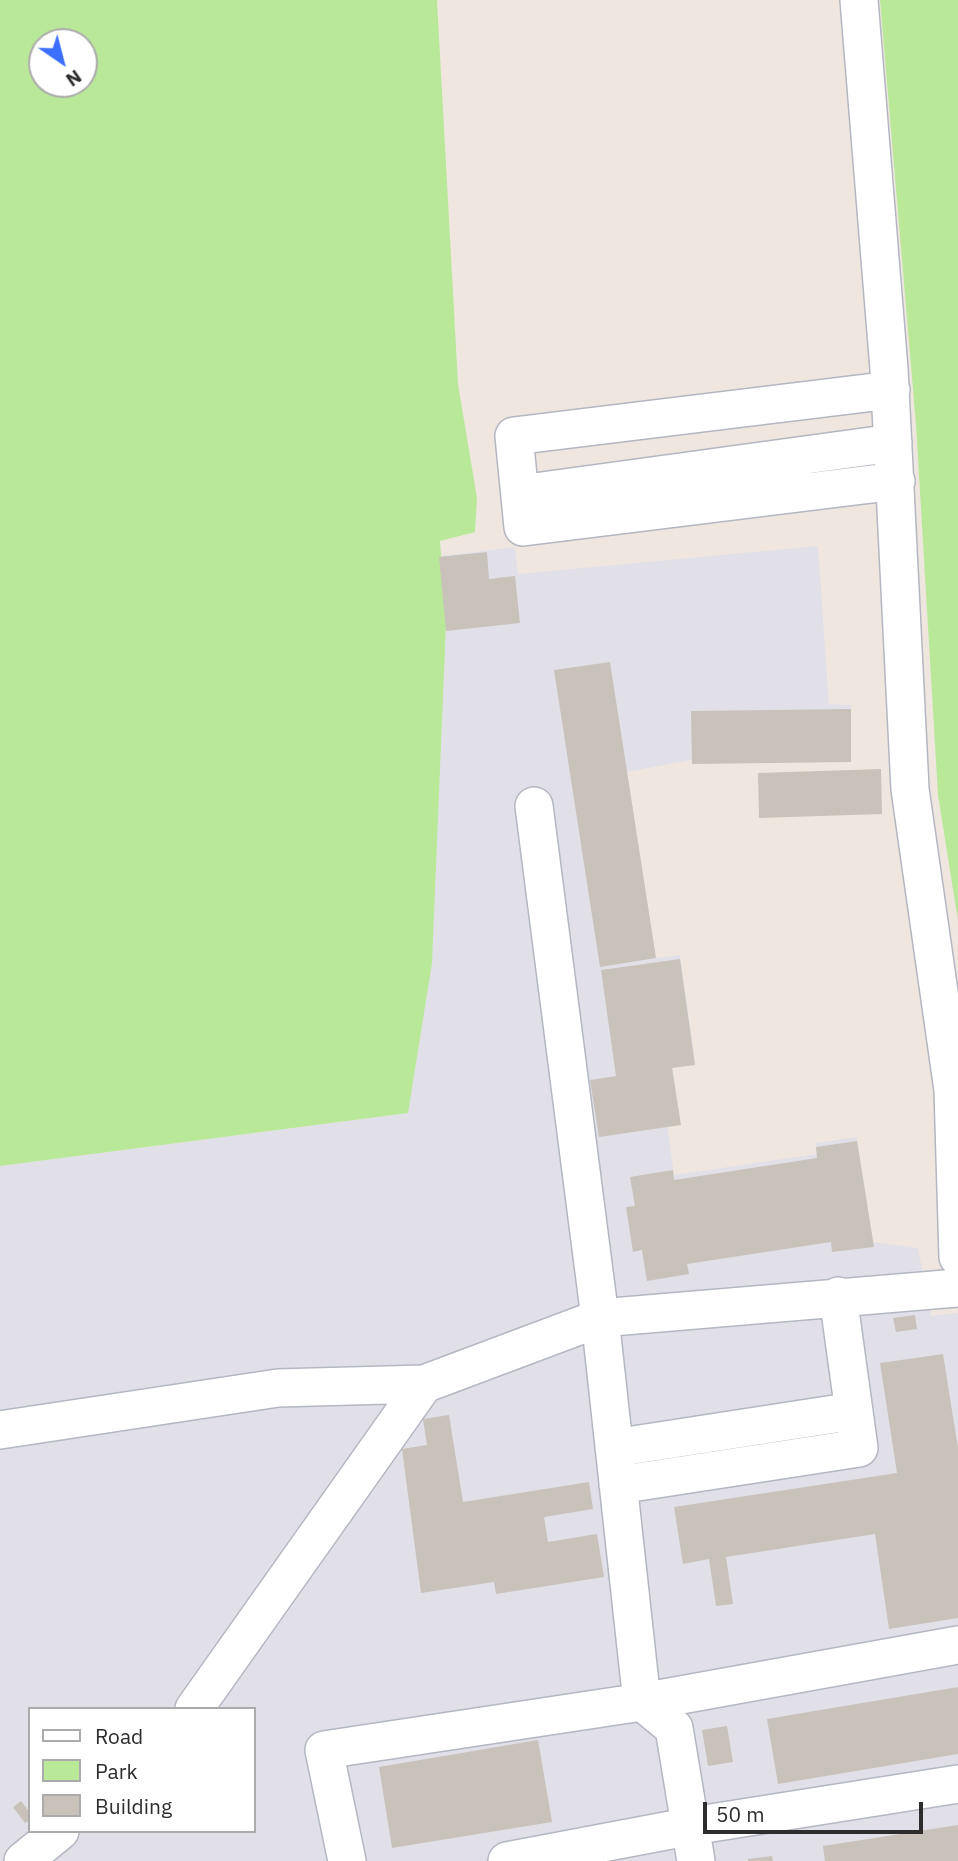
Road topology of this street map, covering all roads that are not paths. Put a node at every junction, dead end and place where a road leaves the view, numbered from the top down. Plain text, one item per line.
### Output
1 (859, 0) edge
2 (891, 390) junction
3 (893, 443) junction
4 (896, 481) junction
5 (520, 494) junction
6 (534, 806) dead end
7 (958, 1257) edge
8 (958, 1287) edge
9 (838, 1296) junction
10 (600, 1318) junction
11 (424, 1384) junction
12 (854, 1411) junction
13 (0, 1430) edge
14 (614, 1448) junction
15 (618, 1485) junction
16 (958, 1645) edge
17 (642, 1702) junction
18 (195, 1707) edge
19 (958, 1784) edge
20 (58, 1833) edge
21 (694, 1844) edge
22 (23, 1861) edge
23 (347, 1861) edge
24 (507, 1861) edge

1 - 2 street
2 - 3 street
2 - 5 street
3 - 4 street
3 - 5 street
4 - 5 street
4 - 7 street
6 - 10 street
8 - 9 street
9 - 10 street
9 - 12 street
10 - 11 street
10 - 14 street
11 - 13 street
11 - 18 street
12 - 14 street
12 - 15 street
14 - 15 street
15 - 17 street
16 - 17 street
17 - 21 street
17 - 23 street
19 - 21 street
20 - 22 street
21 - 24 street

